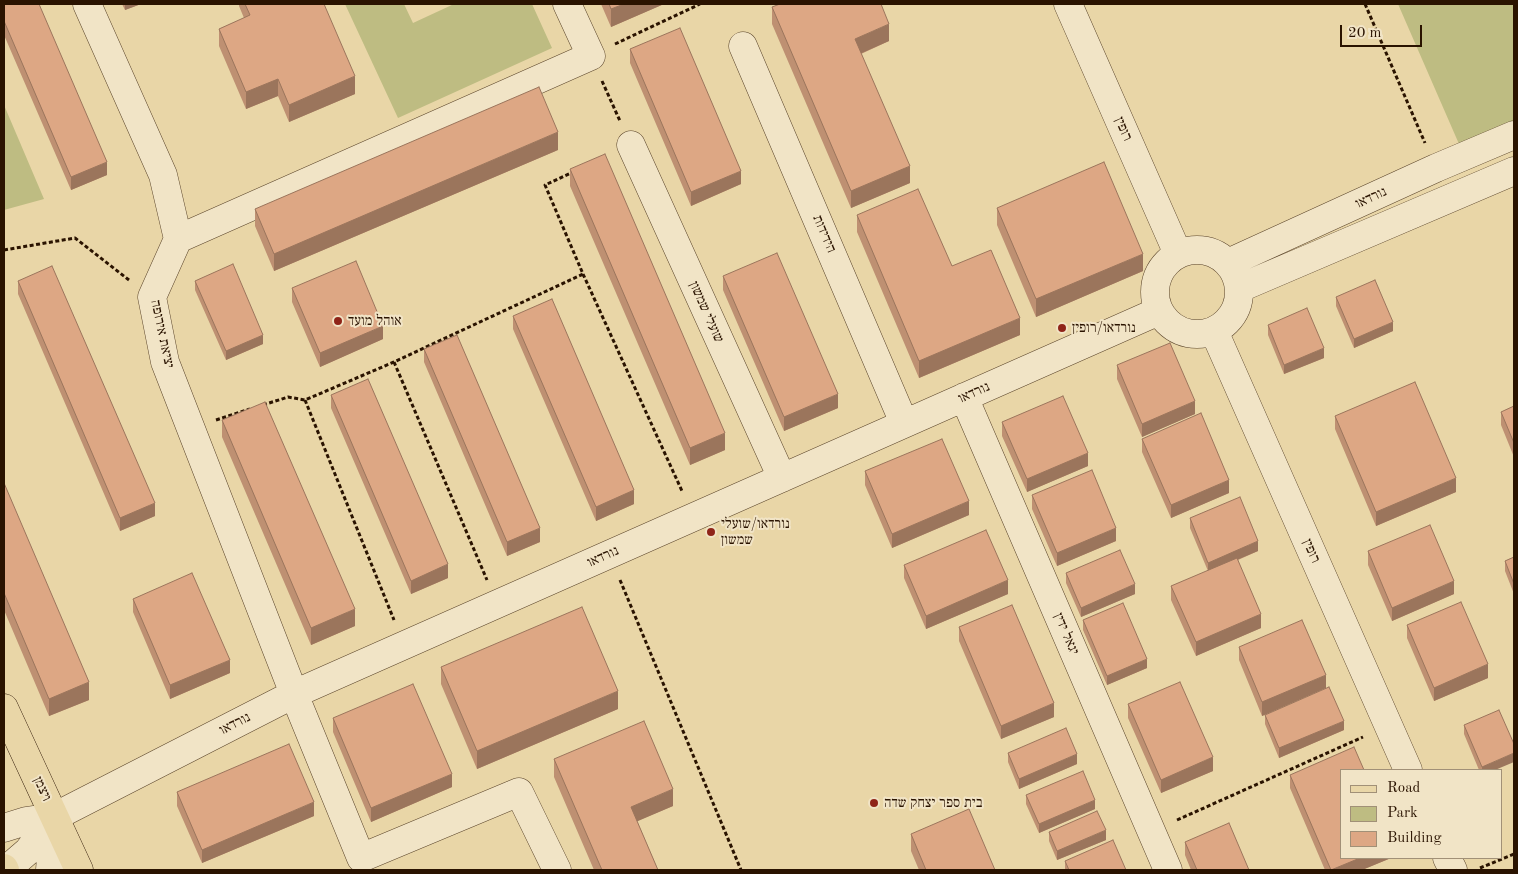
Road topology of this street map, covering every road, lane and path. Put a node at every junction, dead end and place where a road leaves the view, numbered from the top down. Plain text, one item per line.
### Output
1 (87, 4) edge
2 (567, 4) edge
3 (700, 4) edge
4 (1068, 4) edge
5 (1365, 4) edge
6 (743, 46) dead end
7 (591, 56) junction
8 (1514, 135) edge
9 (631, 145) joint
10 (1436, 168) junction
11 (579, 170) edge
12 (1514, 171) edge
13 (178, 240) junction
14 (4, 250) edge
15 (1178, 254) junction
16 (1228, 263) junction
17 (583, 274) junction
18 (1240, 288) junction
19 (152, 297) junction
20 (1159, 311) junction
21 (1214, 332) junction
22 (394, 362) junction
23 (964, 397) junction
24 (306, 400) junction
25 (262, 405) edge
26 (253, 408) edge
27 (904, 423) junction
28 (191, 428) junction
29 (782, 478) junction
30 (693, 517) junction
31 (609, 554) junction
32 (497, 604) junction
33 (404, 645) junction
34 (294, 694) junction
35 (4, 708) edge
36 (1388, 725) junction
37 (1408, 769) edge
38 (54, 817) junction
39 (7, 821) edge
40 (1151, 831) junction
41 (1502, 859) edge
42 (34, 861) edge
43 (5, 870) edge
44 (50, 870) edge
45 (79, 870) edge
46 (557, 870) edge
47 (741, 870) edge
48 (1168, 870) edge
49 (1474, 870) edge

1 - 13 street
2 - 7 street
3 - 7 path
4 - 15 street, רופין
5 - 10 path
6 - 27 street, הידידות
7 - 9 path
7 - 13 street
8 - 10 street, נורדאו
9 - 29 street, שועלי שמשון
10 - 16 street, נורדאו
11 - 17 path
12 - 18 street
13 - 19 street, יציאת אירופה
14 - 19 path
15 - 16 street
15 - 20 street
16 - 18 street
17 - 22 path
17 - 30 path
18 - 21 street
19 - 28 street, יציאת אירופה
20 - 21 street
20 - 23 street, נורדאו
21 - 36 street, רופין
22 - 24 path
22 - 32 path
23 - 27 street, נורדאו
23 - 40 street, יגאל ידין
24 - 25 path
24 - 33 path
26 - 28 path
27 - 29 street, נורדאו
28 - 34 street, יציאת אירופה
29 - 30 street, נורדאו
30 - 31 street, נורדאו
31 - 32 street, נורדאו
31 - 47 path
32 - 33 street, נורדאו
33 - 34 street, נורדאו
34 - 38 street, נורדאו
34 - 46 street, יציאת אירופה
35 - 38 main road, ויצמן
36 - 37 street, רופין
36 - 40 path
38 - 39 street
38 - 42 street
38 - 44 street
38 - 45 main road, ויצמן
39 - 42 street
40 - 48 street, יגאל ידין
41 - 49 path
42 - 43 street

